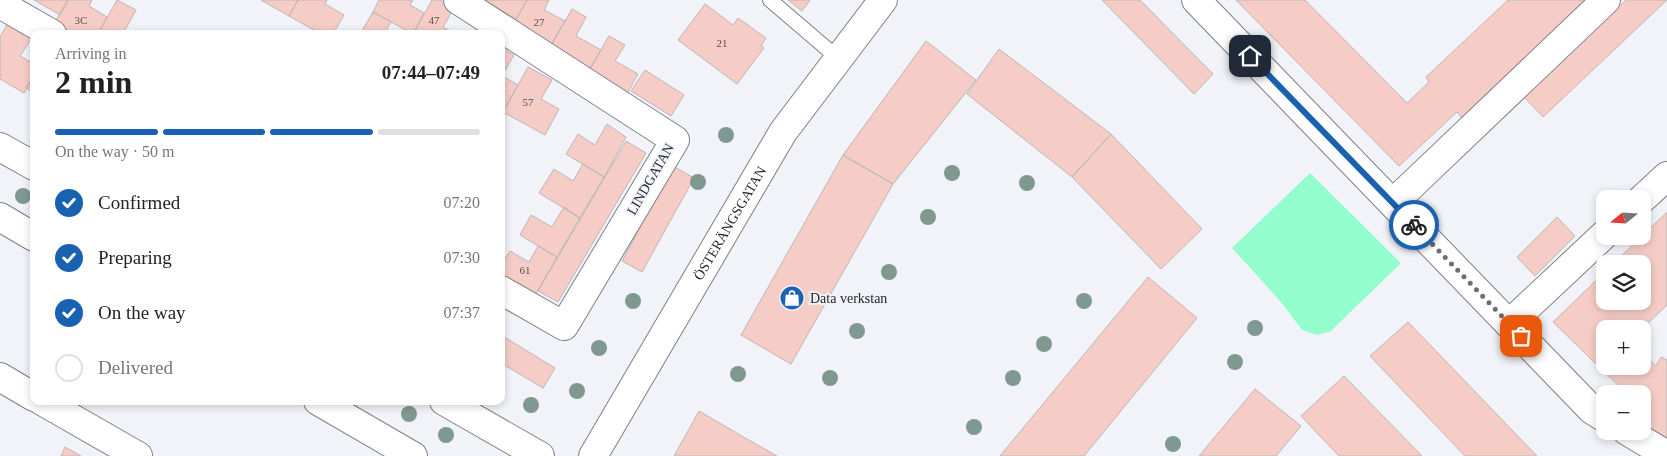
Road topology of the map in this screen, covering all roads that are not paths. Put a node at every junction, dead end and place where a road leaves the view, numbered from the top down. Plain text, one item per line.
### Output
1 (458, 0) edge
2 (770, 0) edge
3 (883, 0) edge
4 (1196, 0) edge
5 (1606, 0) edge
6 (0, 4) edge
7 (45, 30) edge
8 (504, 30) edge
9 (505, 30) edge
10 (838, 59) junction
11 (0, 147) edge
12 (30, 164) edge
13 (1667, 176) edge
14 (1651, 191) edge
15 (1393, 203) junction
16 (0, 217) edge
17 (30, 235) edge
18 (1596, 242) edge
19 (505, 292) edge
20 (1509, 324) junction
21 (2, 384) edge
22 (30, 395) edge
23 (49, 405) edge
24 (325, 405) edge
25 (451, 405) edge
26 (1596, 412) edge
27 (1642, 440) edge
28 (1667, 455) edge
29 (138, 456) edge
30 (412, 456) edge
31 (540, 456) edge
32 (593, 456) edge

1 - 8 street, LINDGATAN
2 - 10 lane
3 - 10 street, ÖSTERÄNGSGATAN
4 - 15 street
5 - 15 street
6 - 7 street
9 - 19 street, LINDGATAN
10 - 32 street, ÖSTERÄNGSGATAN
11 - 12 street
13 - 14 street
15 - 20 street
16 - 17 street
18 - 20 street
20 - 26 street
21 - 22 street
23 - 29 street
24 - 30 street
25 - 31 street
27 - 28 street

